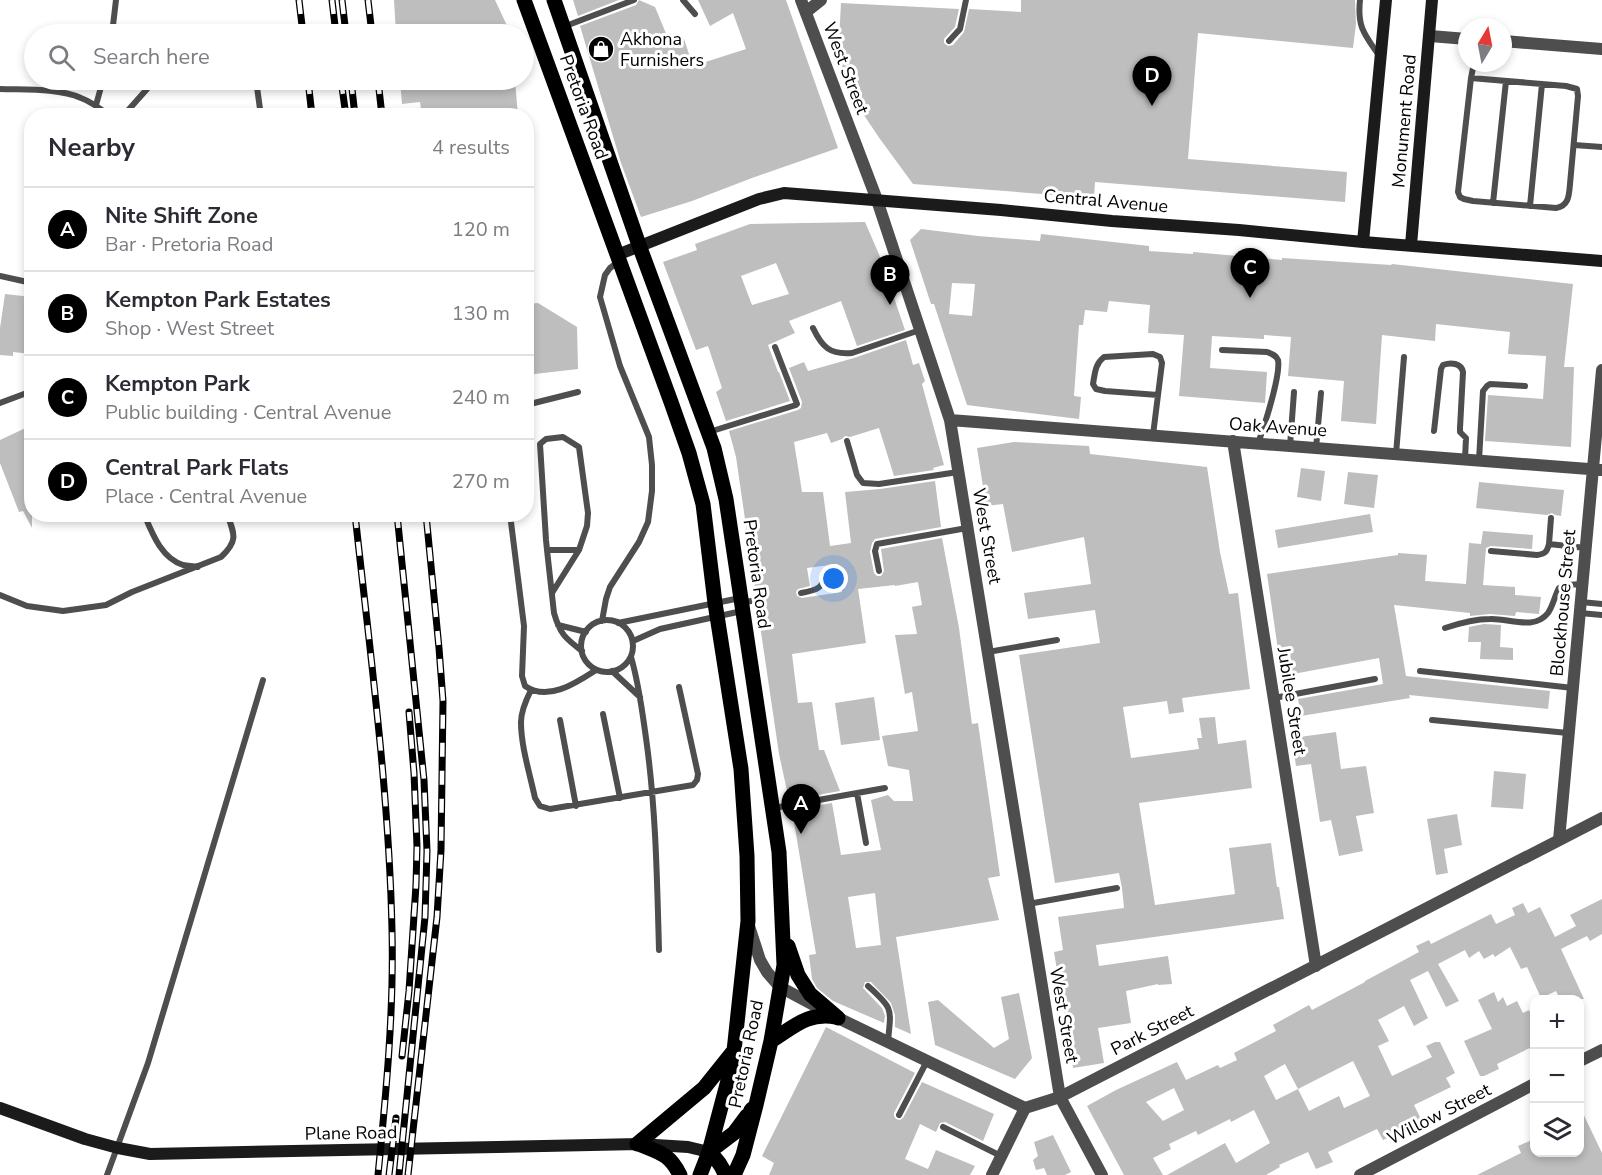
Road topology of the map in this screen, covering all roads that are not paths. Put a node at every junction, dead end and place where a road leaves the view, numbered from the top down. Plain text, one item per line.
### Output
1 (116, 0) edge
2 (524, 0) edge
3 (554, 0) edge
4 (634, 0) edge
5 (683, 0) edge
6 (801, 0) edge
7 (821, 0) edge
8 (966, 0) edge
9 (1360, 0) edge
10 (1386, 0) edge
11 (1432, 0) edge
12 (806, 12) junction
13 (695, 14) dead end
14 (113, 24) edge
15 (533, 24) edge
16 (534, 27) edge
17 (563, 27) junction
18 (1430, 36) junction
19 (1458, 38) edge
20 (949, 41) dead end
21 (1512, 42) edge
22 (1602, 49) edge
23 (1380, 57) junction
24 (1472, 72) edge
25 (1471, 78) junction
26 (1506, 81) junction
27 (1542, 84) junction
28 (0, 89) edge
29 (101, 90) edge
30 (146, 90) edge
31 (257, 90) edge
32 (96, 105) junction
33 (100, 108) edge
34 (130, 108) edge
35 (260, 108) edge
36 (1574, 145) junction
37 (1602, 147) edge
38 (876, 200) junction
39 (1493, 203) junction
40 (1530, 206) junction
41 (1363, 242) junction
42 (639, 245) junction
43 (1411, 245) junction
44 (618, 258) junction
45 (1602, 261) edge
46 (0, 276) edge
47 (24, 281) edge
48 (813, 328) dead end
49 (920, 330) junction
50 (775, 348) dead end
51 (1222, 350) dead end
52 (1404, 357) dead end
53 (1602, 370) edge
54 (1525, 386) dead end
55 (578, 392) dead end
56 (1294, 392) dead end
57 (1321, 393) dead end
58 (24, 394) edge
59 (1158, 395) junction
60 (0, 403) edge
61 (534, 403) edge
62 (950, 420) junction
63 (1434, 431) dead end
64 (709, 433) junction
65 (1153, 435) junction
66 (847, 441) dead end
67 (1233, 441) junction
68 (1258, 443) junction
69 (1290, 446) junction
70 (1316, 448) junction
71 (1396, 454) junction
72 (1465, 459) junction
73 (1479, 460) junction
74 (1598, 470) edge
75 (958, 472) junction
76 (1551, 518) dead end
77 (147, 522) edge
78 (230, 522) edge
79 (511, 522) edge
80 (968, 528) junction
81 (1550, 544) junction
82 (1586, 548) junction
83 (547, 550) junction
84 (579, 550) junction
85 (1491, 551) dead end
86 (199, 567) junction
87 (828, 571) dead end
88 (879, 571) dead end
89 (1583, 584) junction
90 (552, 593) junction
91 (801, 593) dead end
92 (0, 595) edge
93 (756, 600) dead end
94 (741, 604) junction
95 (1602, 604) edge
96 (1581, 608) junction
97 (716, 610) junction
98 (1602, 615) edge
99 (602, 621) junction
100 (618, 623) junction
101 (558, 625) junction
102 (1445, 628) dead end
103 (586, 633) junction
104 (1058, 640) dead end
105 (633, 641) junction
106 (582, 651) junction
107 (988, 652) junction
108 (631, 657) junction
109 (596, 670) junction
110 (612, 671) junction
111 (1420, 671) dead end
112 (1376, 679) dead end
113 (263, 680) dead end
114 (679, 687) dead end
115 (1573, 688) junction
116 (531, 690) junction
117 (640, 697) junction
118 (1274, 698) junction
119 (603, 714) dead end
120 (560, 720) dead end
121 (1432, 720) dead end
122 (1569, 734) junction
123 (885, 788) dead end
124 (652, 793) junction
125 (857, 793) junction
126 (620, 798) junction
127 (576, 806) junction
128 (773, 808) junction
129 (1602, 818) edge
130 (1559, 840) junction
131 (866, 843) dead end
132 (1117, 888) dead end
133 (1027, 904) junction
134 (748, 921) junction
135 (783, 932) junction
136 (659, 950) dead end
137 (1316, 966) junction
138 (868, 986) dead end
139 (780, 987) junction
140 (837, 1018) junction
141 (771, 1041) junction
142 (888, 1042) junction
143 (734, 1050) junction
144 (1602, 1050) edge
145 (1584, 1059) edge
146 (927, 1061) junction
147 (1530, 1086) edge
148 (1060, 1097) junction
149 (756, 1105) junction
150 (0, 1108) edge
151 (1025, 1108) junction
152 (898, 1115) dead end
153 (943, 1126) dead end
154 (638, 1144) junction
155 (118, 1148) junction
156 (709, 1152) junction
157 (1001, 1156) junction
158 (107, 1175) edge
159 (680, 1175) edge
160 (700, 1175) edge
161 (725, 1175) edge
162 (734, 1175) edge
163 (992, 1175) edge
164 (1102, 1175) edge
165 (1360, 1175) edge

1 - 14 lane
2 - 15 main road, Pretoria Road
3 - 17 main road, Pretoria Road
4 - 17 lane
5 - 13 lane
6 - 12 street, West Street
7 - 12 street
8 - 20 lane
9 - 23 lane
10 - 23 main road, Monument Road
11 - 18 main road, Monument Road
12 - 38 street, West Street
16 - 44 main road, Pretoria Road
17 - 42 main road, Pretoria Road
18 - 19 street
18 - 43 main road, Monument Road
21 - 22 street
23 - 41 main road, Monument Road
24 - 25 lane
25 - 26 lane
25 - 39 lane
26 - 27 lane
26 - 39 lane
27 - 36 lane
27 - 40 lane
28 - 32 lane
29 - 32 lane
30 - 34 lane
31 - 35 lane
32 - 33 lane
36 - 37 lane
36 - 40 lane
38 - 41 main road, Central Avenue
38 - 42 main road, Central Avenue
38 - 49 street, West Street
39 - 40 lane
41 - 43 main road, Central Avenue
42 - 44 main road, Central Avenue
42 - 64 main road, Pretoria Road
43 - 45 main road, Central Avenue
44 - 97 main road, Pretoria Road
44 - 99 lane
46 - 47 lane
48 - 49 lane
49 - 62 street, West Street
50 - 64 lane
51 - 68 lane
52 - 71 lane
53 - 74 street, Blockhouse Street
54 - 73 lane
55 - 61 lane
56 - 69 lane
57 - 70 lane
58 - 60 lane
59 - 59 lane
59 - 65 lane
62 - 65 street, Oak Avenue
62 - 75 street, West Street
63 - 72 lane
64 - 94 main road, Pretoria Road
65 - 67 street, Oak Avenue
66 - 75 lane
67 - 68 street, Oak Avenue
67 - 118 street, Jubilee Street
68 - 69 street, Oak Avenue
69 - 70 street, Oak Avenue
70 - 71 street, Oak Avenue
71 - 72 street, Oak Avenue
72 - 73 street, Oak Avenue
73 - 74 street, Oak Avenue
74 - 82 street, Blockhouse Street
75 - 80 street, West Street
76 - 81 lane
77 - 86 lane
78 - 86 lane
79 - 116 lane
80 - 88 lane
80 - 107 street, West Street
81 - 82 lane
81 - 85 lane
82 - 89 street, Blockhouse Street
83 - 84 lane
83 - 84 lane
83 - 90 lane
84 - 90 lane
86 - 92 lane
87 - 91 lane
89 - 96 street, Blockhouse Street
89 - 102 lane
90 - 101 lane
93 - 94 lane
94 - 97 lane
94 - 97 lane
94 - 128 main road, Pretoria Road
95 - 96 lane
96 - 98 lane
96 - 115 street, Blockhouse Street
97 - 100 lane
97 - 105 lane
97 - 134 main road, Pretoria Road
99 - 100 lane
99 - 103 lane
100 - 105 lane
101 - 103 lane
101 - 106 lane
103 - 106 lane
104 - 107 lane
105 - 108 lane
106 - 109 lane
107 - 133 street, West Street
108 - 110 lane
108 - 117 lane
109 - 110 lane
109 - 116 lane
110 - 117 lane
111 - 115 lane
112 - 118 lane
113 - 155 lane
114 - 124 lane
115 - 122 street, Blockhouse Street
116 - 127 lane
117 - 124 lane
118 - 137 street, Jubilee Street
119 - 126 lane
120 - 127 lane
121 - 122 lane
122 - 130 street, Blockhouse Street
123 - 125 lane
124 - 126 lane
124 - 136 lane
125 - 128 lane
125 - 131 lane
126 - 127 lane
128 - 135 main road, Pretoria Road
129 - 130 street, Park Street
130 - 137 street, Park Street
132 - 133 lane
133 - 148 street, West Street
134 - 139 street
134 - 143 main road, Pretoria Road
135 - 139 main road, Pretoria Road
135 - 140 main road
137 - 148 street, Park Street
138 - 142 lane
139 - 140 street
139 - 141 main road, Pretoria Road
140 - 141 main road
140 - 142 street
141 - 149 main road, Pretoria Road
142 - 146 street
143 - 154 main road
143 - 156 main road, Pretoria Road
144 - 145 street
146 - 151 street
146 - 152 lane
147 - 165 street, Willow Street
148 - 151 street, Park Street
148 - 164 street, West Street
149 - 156 main road
149 - 162 main road, Pretoria Road
150 - 155 main road, Plane Road
151 - 157 street
153 - 157 lane
154 - 155 main road, Plane Road
154 - 156 main road, Plane Road
154 - 159 main road
155 - 158 lane
156 - 160 main road, Pretoria Road
156 - 161 main road
157 - 163 street

